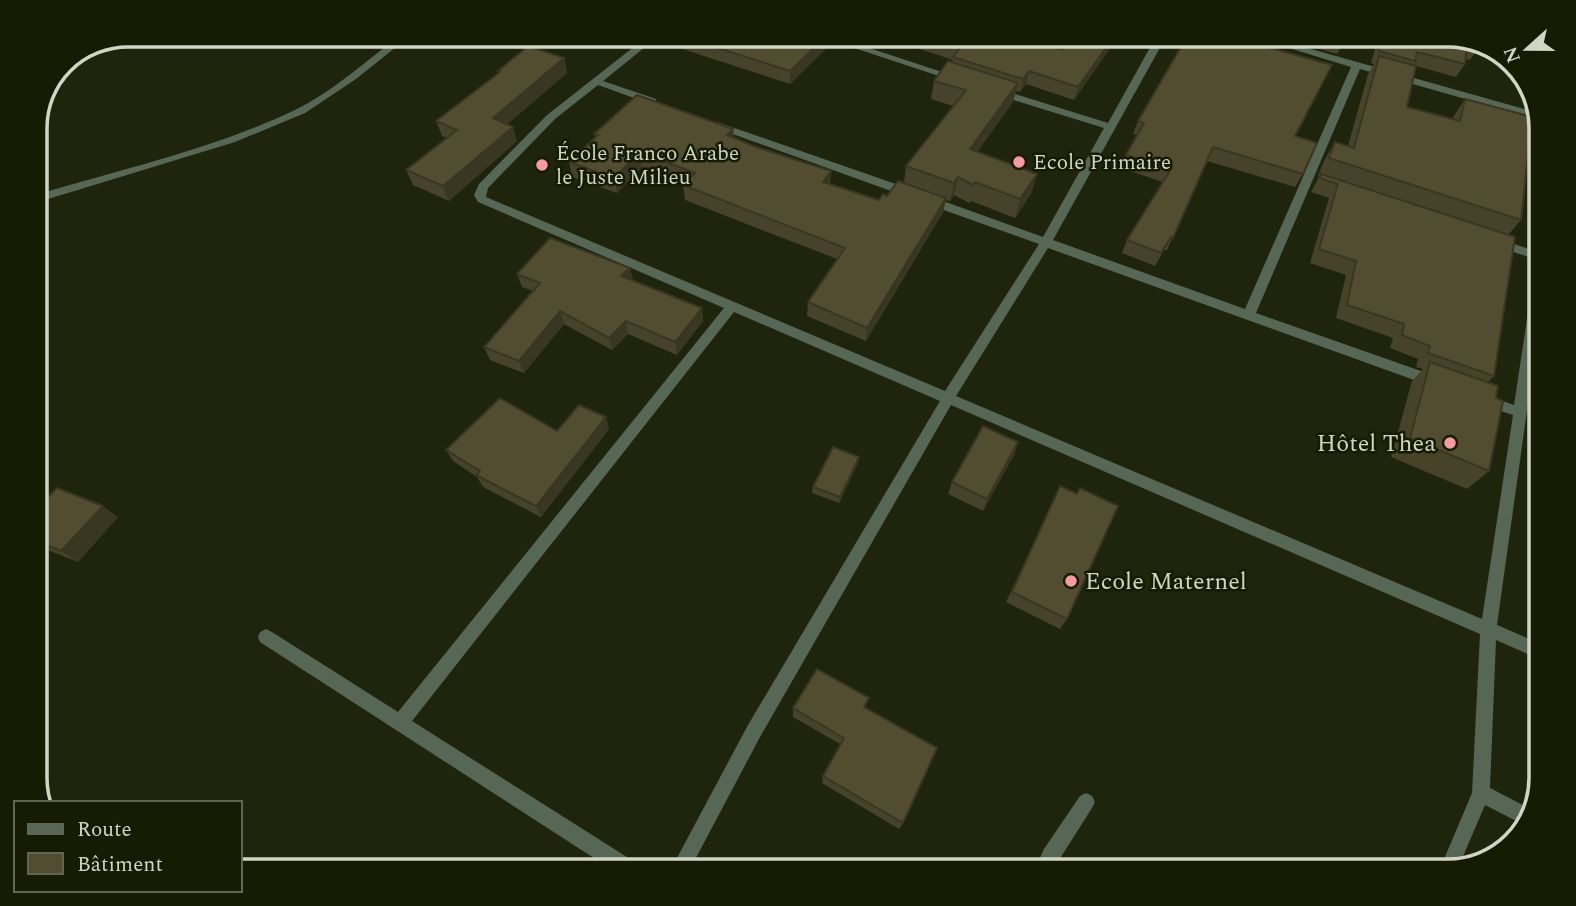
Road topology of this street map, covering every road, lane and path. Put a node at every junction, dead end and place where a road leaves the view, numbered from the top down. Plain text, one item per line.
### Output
1 (391, 47) edge
2 (640, 47) edge
3 (858, 47) edge
4 (1156, 47) edge
5 (1293, 47) edge
6 (1357, 65) junction
7 (965, 81) edge
8 (598, 82) junction
9 (992, 90) edge
10 (664, 106) edge
11 (1527, 114) edge
12 (704, 120) edge
13 (1111, 127) junction
14 (1308, 180) junction
15 (1321, 184) edge
16 (47, 195) edge
17 (1489, 240) edge
18 (1046, 242) junction
19 (1529, 253) edge
20 (732, 306) junction
21 (1249, 315) junction
22 (1529, 349) edge
23 (1443, 384) edge
24 (1468, 394) edge
25 (948, 398) junction
26 (1520, 412) junction
27 (1488, 630) junction
28 (266, 637) dead end
29 (1529, 647) edge
30 (400, 723) junction
31 (1481, 793) junction
32 (1086, 802) dead end
33 (1520, 814) edge
34 (1453, 858) edge
35 (612, 859) edge
36 (686, 859) edge
37 (1048, 859) edge

1 - 16 street
2 - 8 street
3 - 7 street
4 - 13 street
5 - 6 street
6 - 11 street
6 - 14 street
8 - 10 street
8 - 20 street
9 - 13 street
12 - 18 street
13 - 18 street
14 - 15 street
14 - 21 street
17 - 19 street
18 - 21 street
18 - 25 street
20 - 25 street
20 - 30 street
21 - 23 street
22 - 26 street
24 - 26 street
25 - 27 street
25 - 36 street
26 - 27 street
27 - 29 street
27 - 31 street
28 - 30 street
30 - 35 street
31 - 33 street
31 - 34 street
32 - 37 street

